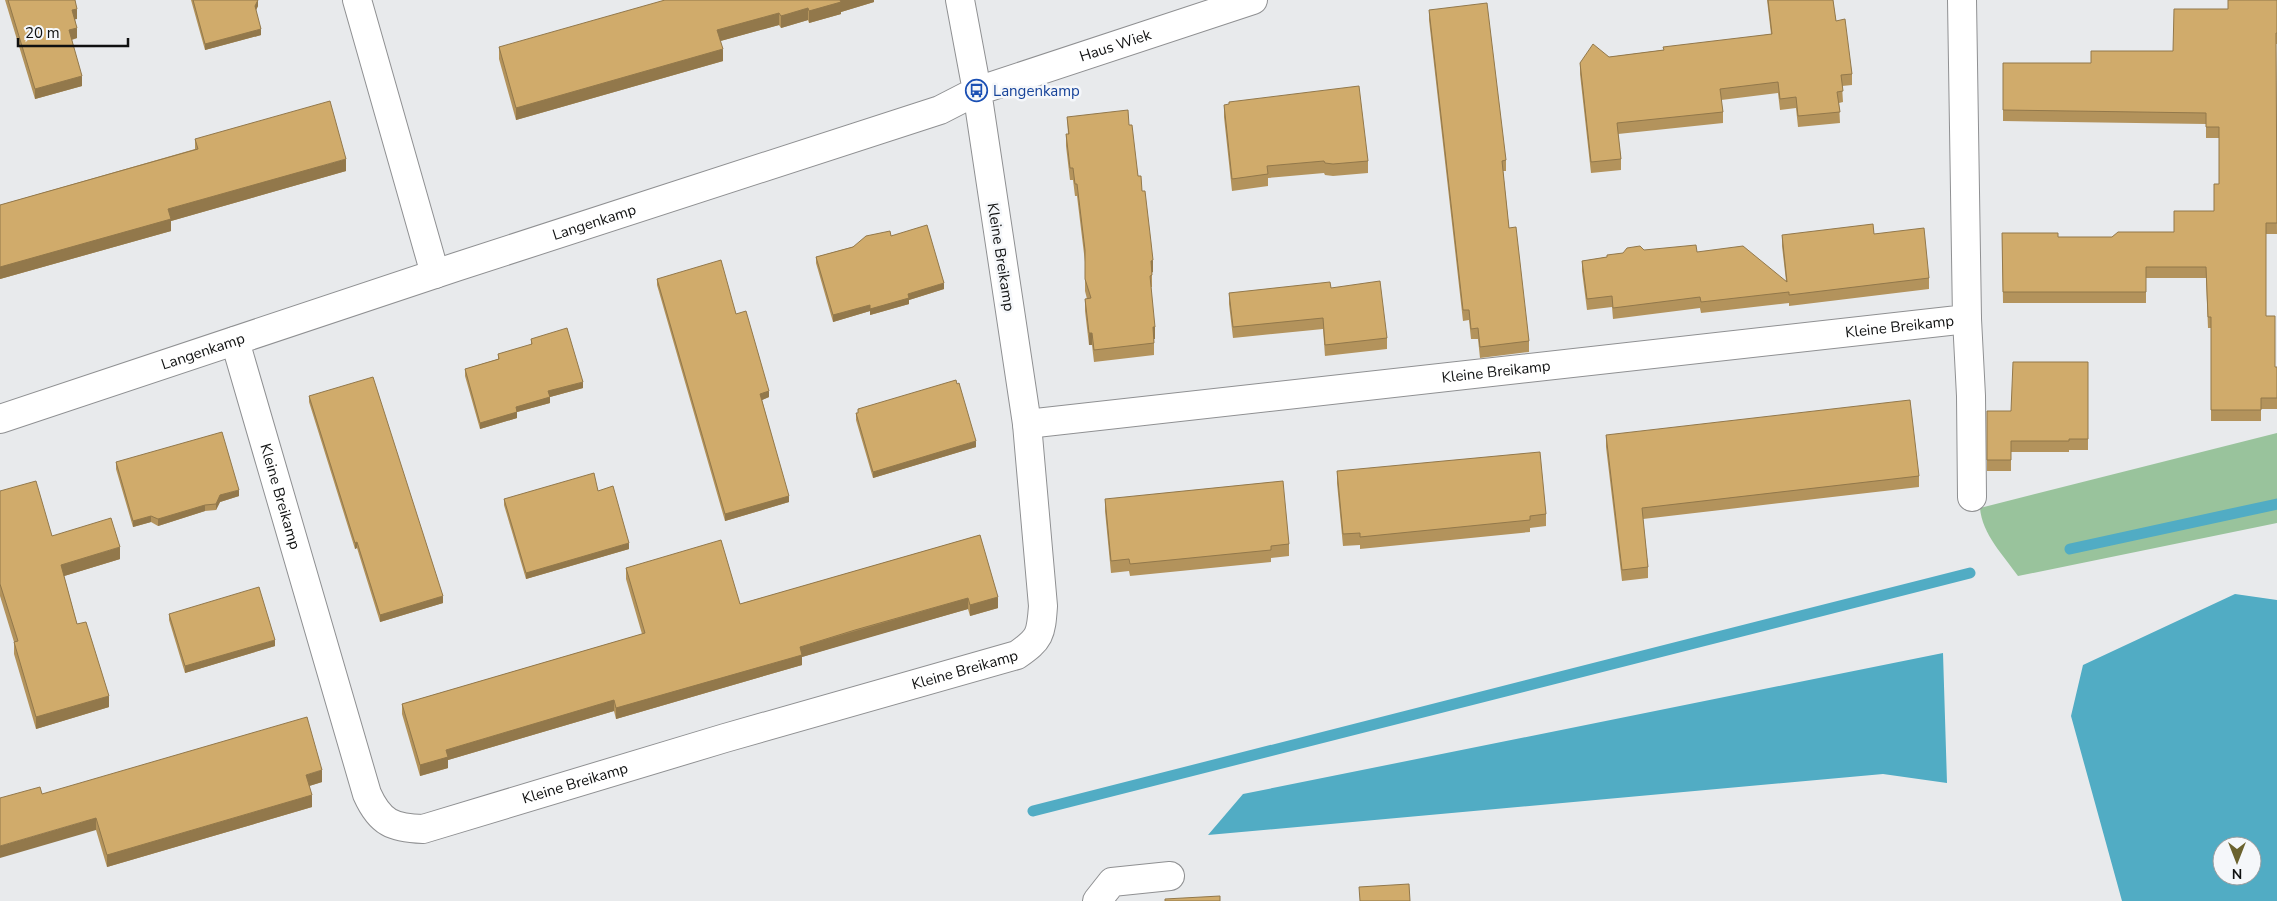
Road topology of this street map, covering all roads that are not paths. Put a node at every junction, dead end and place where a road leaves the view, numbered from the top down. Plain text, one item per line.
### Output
1 (357, 0) edge
2 (960, 0) edge
3 (1253, 0) edge
4 (1962, 0) edge
5 (977, 91) junction
6 (435, 274) junction
7 (1967, 318) junction
8 (235, 341) junction
9 (0, 419) edge
10 (1027, 424) junction
11 (1972, 497) dead end
12 (1170, 876) dead end
13 (1105, 892) edge

1 - 6 street
2 - 5 street
3 - 5 street, Haus Wiek
4 - 7 street, Kleine Breikamp
5 - 6 street, Langenkamp
5 - 10 street, Kleine Breikamp
6 - 8 street, Langenkamp
7 - 10 street, Kleine Breikamp
7 - 11 street, Kleine Breikamp
8 - 9 street, Langenkamp
8 - 10 street, Kleine Breikamp
12 - 13 street

